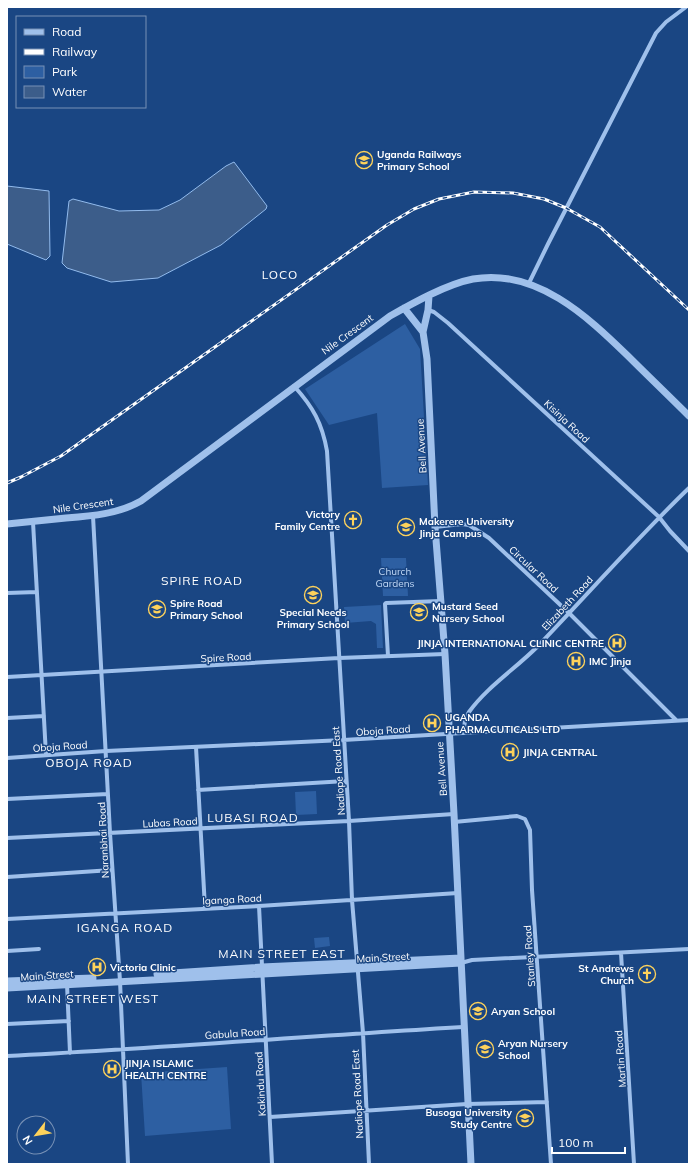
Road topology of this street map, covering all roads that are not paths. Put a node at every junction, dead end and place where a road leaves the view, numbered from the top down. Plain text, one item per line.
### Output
1 (686, 7) edge
2 (529, 283) junction
3 (429, 296) junction
4 (404, 308) junction
5 (428, 310) junction
6 (423, 332) junction
7 (294, 386) junction
8 (689, 416) edge
9 (689, 488) edge
10 (93, 516) junction
11 (659, 517) junction
12 (33, 522) junction
13 (7, 524) edge
14 (436, 527) junction
15 (689, 550) edge
16 (37, 592) junction
17 (7, 594) edge
18 (442, 601) junction
19 (569, 613) junction
20 (445, 654) junction
21 (388, 656) junction
22 (339, 658) junction
23 (102, 672) junction
24 (42, 675) junction
25 (7, 677) edge
26 (44, 716) junction
27 (7, 718) edge
28 (676, 720) junction
29 (689, 720) edge
30 (465, 732) junction
31 (449, 734) junction
32 (343, 740) junction
33 (196, 747) junction
34 (106, 751) junction
35 (46, 755) junction
36 (7, 758) edge
37 (346, 781) junction
38 (198, 790) junction
39 (108, 794) junction
40 (7, 799) edge
41 (454, 814) junction
42 (349, 821) junction
43 (454, 822) junction
44 (201, 828) junction
45 (110, 833) junction
46 (7, 838) edge
47 (112, 870) junction
48 (7, 877) edge
49 (458, 893) junction
50 (352, 900) junction
51 (259, 906) junction
52 (205, 908) junction
53 (115, 914) junction
54 (7, 919) edge
55 (39, 949) dead end
56 (689, 949) edge
57 (7, 951) edge
58 (621, 953) junction
59 (537, 957) junction
60 (461, 960) junction
61 (358, 965) junction
62 (262, 971) junction
63 (119, 979) junction
64 (7, 981) edge
65 (67, 984) junction
66 (7, 988) edge
67 (69, 1021) junction
68 (7, 1024) edge
69 (464, 1027) junction
70 (363, 1033) junction
71 (266, 1039) junction
72 (122, 1050) junction
73 (70, 1052) junction
74 (7, 1056) edge
75 (547, 1102) junction
76 (467, 1104) junction
77 (366, 1111) junction
78 (270, 1117) junction
79 (128, 1164) edge
80 (272, 1164) edge
81 (369, 1164) edge
82 (470, 1164) edge
83 (551, 1164) edge
84 (634, 1164) edge

1 - 2 street
2 - 3 street, Nile Crescent
2 - 8 street, Nile Crescent
3 - 4 street, Nile Crescent
3 - 5 street
4 - 6 street, Bell Avenue
4 - 7 street, Nile Crescent
5 - 6 street
5 - 11 street, Kisinja Road
6 - 14 street, Bell Avenue
7 - 10 street, Nile Crescent
7 - 22 street, Nadiope Road East
9 - 11 street, Elizabeth Road
10 - 12 street, Nile Crescent
10 - 23 street, Naranbhai Road
11 - 15 street, Kisinja Road
11 - 19 street, Elizabeth Road
12 - 13 street, Nile Crescent
12 - 16 street
14 - 18 street, Bell Avenue
14 - 19 street, Circular Road
16 - 17 street
16 - 24 street
18 - 20 street, Bell Avenue
18 - 21 street
19 - 28 street, Circular Road
19 - 30 street, Elizabeth Road
20 - 21 street, Spire Road
20 - 31 street, Bell Avenue
21 - 22 street, Spire Road
22 - 23 street, Spire Road
22 - 32 street, Nadiope Road East
23 - 24 street, Spire Road
23 - 34 street, Naranbhai Road
24 - 25 street, Spire Road
24 - 26 street
26 - 27 street
26 - 35 street
28 - 29 street, Oboja Road
28 - 30 street, Oboja Road
30 - 31 street, Oboja Road
31 - 32 street, Oboja Road
31 - 41 street, Bell Avenue
32 - 33 street, Oboja Road
32 - 37 street, Nadiope Road East
33 - 34 street, Oboja Road
33 - 38 street
34 - 35 street, Oboja Road
34 - 39 street, Naranbhai Road
35 - 36 street, Oboja Road
37 - 38 street
37 - 42 street, Nadiope Road East
38 - 44 street
39 - 40 street
39 - 45 street, Naranbhai Road
41 - 42 street, Lubas Road
41 - 43 street, Bell Avenue
42 - 44 street, Lubas Road
42 - 50 street, Nadiope Road East
43 - 49 street, Bell Avenue
43 - 59 street, Stanley Road
44 - 45 street, Lubas Road
44 - 52 street
45 - 46 street, Lubas Road
45 - 47 street, Naranbhai Road
47 - 48 street
47 - 53 street, Naranbhai Road
49 - 50 street, Iganga Road
49 - 60 street, Bell Avenue
50 - 51 street, Iganga Road
50 - 61 street, Nadiope Road East
51 - 52 street, Iganga Road
51 - 62 street, Kakindu Road
52 - 53 street, Iganga Road
53 - 54 street, Iganga Road
53 - 63 street, Naranbhai Road
55 - 57 street
56 - 58 street, Main Street
58 - 59 street, Main Street
58 - 84 street, Martin Road
59 - 60 street, Main Street
59 - 75 street, Stanley Road
60 - 61 street, Main Street
60 - 69 street, Bell Avenue
61 - 62 street, Main Street
61 - 70 street, Nadiope Road East
62 - 63 street, Main Street
62 - 71 street, Kakindu Road
63 - 64 street, Main Street
63 - 65 street, Main Street
63 - 72 street, Naranbhai Road
65 - 66 street, Main Street
65 - 67 street
67 - 68 street
67 - 73 street
69 - 70 street, Gabula Road
69 - 76 street, Bell Avenue
70 - 71 street, Gabula Road
70 - 77 street, Nadiope Road East
71 - 72 street, Gabula Road
71 - 78 street, Kakindu Road
72 - 73 street, Gabula Road
72 - 79 street, Naranbhai Road
73 - 74 street, Gabula Road
75 - 76 street
75 - 83 street, Stanley Road
76 - 77 street
76 - 82 street, Bell Avenue
77 - 78 street
77 - 81 street, Nadiope Road East
78 - 80 street, Kakindu Road

